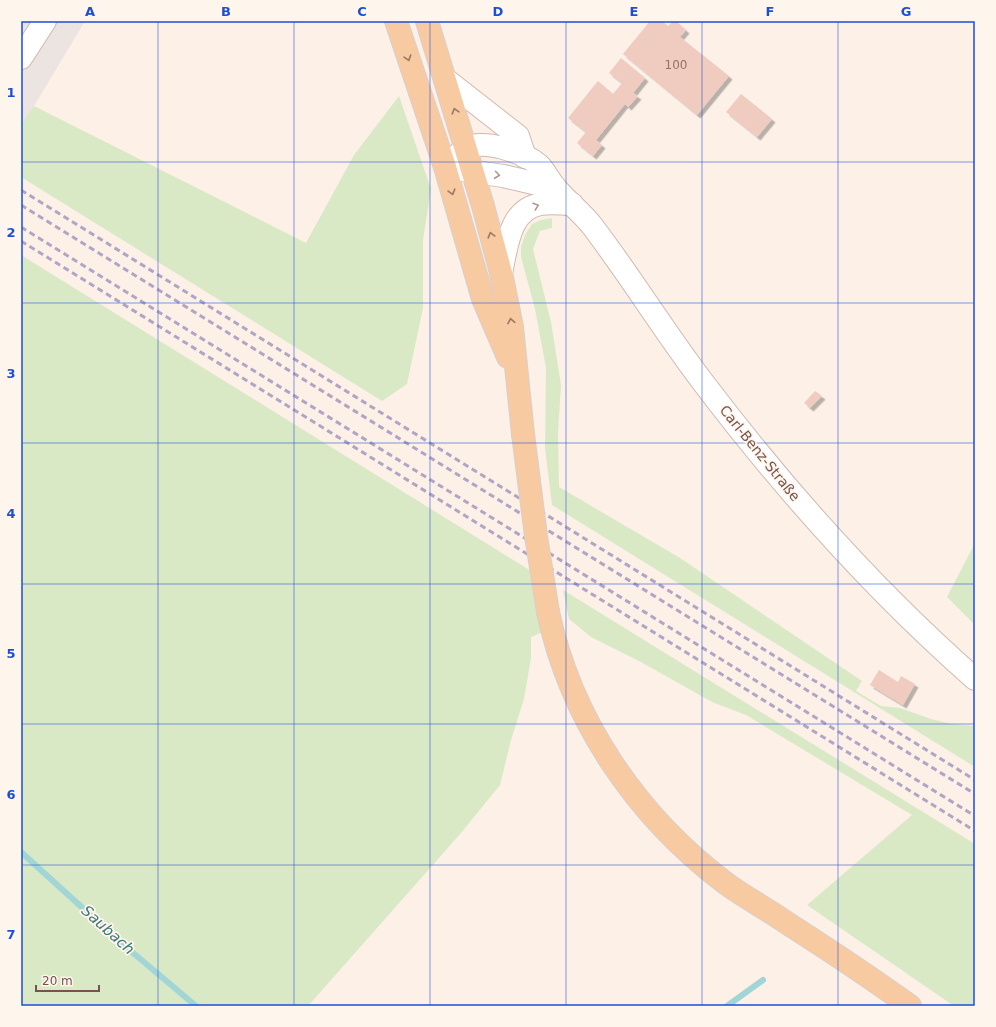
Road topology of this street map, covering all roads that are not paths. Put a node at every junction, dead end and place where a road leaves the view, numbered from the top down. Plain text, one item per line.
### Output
1 (46, 21) edge
2 (396, 21) edge
3 (427, 21) edge
4 (21, 58) edge
5 (445, 79) junction
6 (466, 148) junction
7 (525, 157) junction
8 (445, 167) junction
9 (473, 172) junction
10 (555, 188) junction
11 (572, 204) junction
12 (501, 273) junction
13 (516, 374) junction
14 (975, 679) edge
15 (910, 1006) edge

1 - 4 street
2 -> 8 main road
3 - 5 main road
6 -> 5 main road
5 - 7 street
6 - 7 street, Carl-Benz-Straße
6 - 8 street
6 - 9 main road
7 - 10 street, Carl-Benz-Straße
8 - 9 street
8 -> 13 main road
9 -> 10 street
12 -> 9 main road
10 - 11 street, Carl-Benz-Straße
12 -> 11 street
11 - 14 street, Carl-Benz-Straße
13 -> 12 main road
13 - 15 main road, bridge

